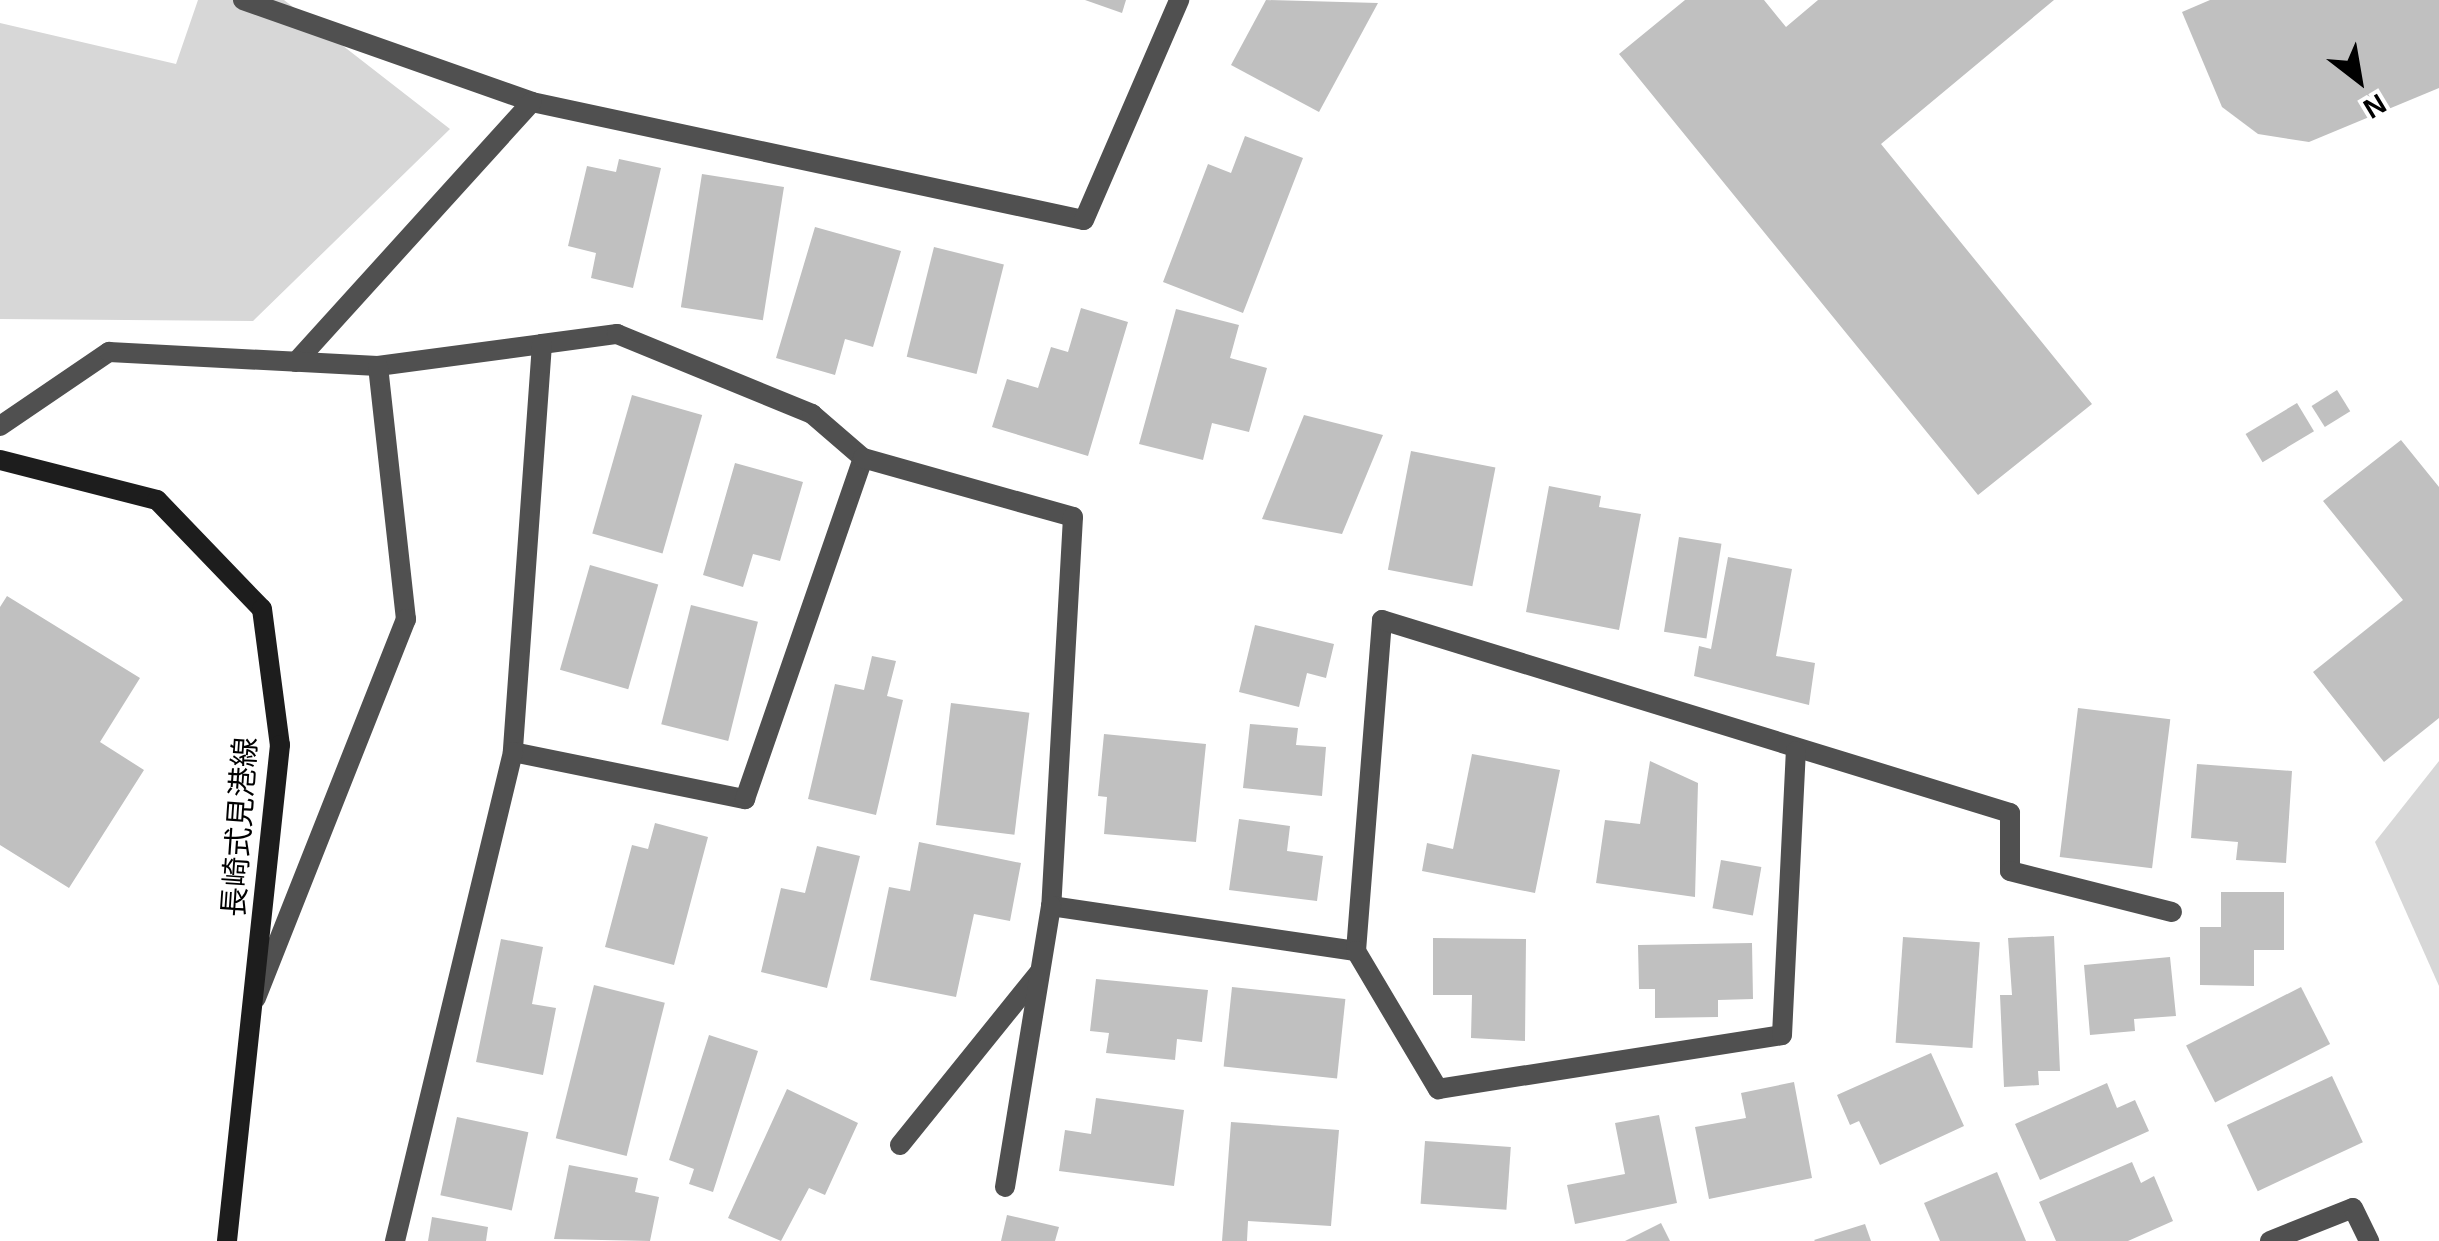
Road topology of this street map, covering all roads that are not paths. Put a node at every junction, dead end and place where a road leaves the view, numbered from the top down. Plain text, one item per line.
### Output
1 (243, 0) edge
2 (1179, 0) edge
3 (532, 102) junction
4 (542, 344) junction
5 (296, 362) junction
6 (378, 366) junction
7 (0, 426) edge
8 (864, 458) junction
9 (0, 460) edge
10 (512, 752) junction
11 (1796, 752) junction
12 (1051, 906) junction
13 (2172, 912) dead end
14 (1356, 951) junction
15 (1040, 972) junction
16 (255, 1000) junction
17 (900, 1145) dead end
18 (1004, 1187) dead end
19 (227, 1241) edge
20 (395, 1241) edge
21 (2270, 1241) edge
22 (2369, 1241) edge

1 - 3 street
2 - 3 street
3 - 5 street
4 - 6 street
4 - 8 street
4 - 10 street
5 - 6 street
5 - 7 street
6 - 16 street
8 - 10 street
8 - 12 street
9 - 16 main road, 長崎式見港線
10 - 20 street
11 - 13 street
11 - 14 street
11 - 14 street
12 - 14 street
12 - 15 street
15 - 17 street
15 - 18 street
16 - 19 main road, 長崎式見港線
21 - 22 street

